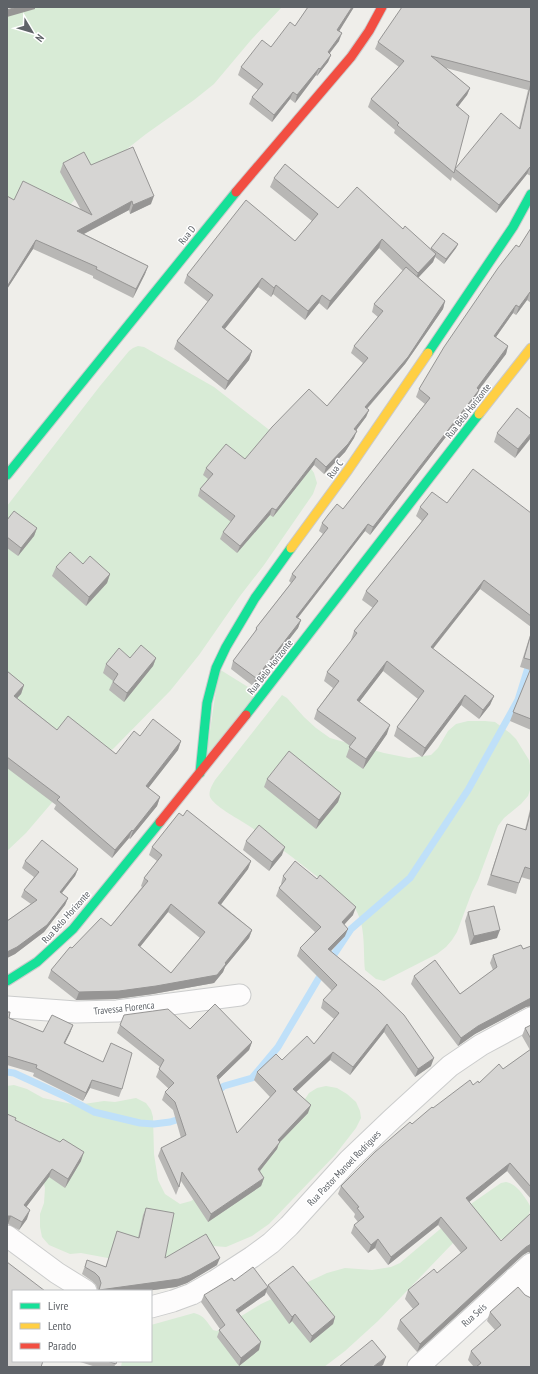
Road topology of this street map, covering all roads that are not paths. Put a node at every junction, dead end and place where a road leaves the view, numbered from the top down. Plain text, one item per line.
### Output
1 (382, 7) edge
2 (531, 194) edge
3 (531, 348) edge
4 (7, 475) edge
5 (200, 773) junction
6 (7, 981) edge
7 (240, 995) dead end
8 (7, 1007) edge
9 (531, 1018) edge
10 (7, 1236) edge
11 (531, 1264) edge
12 (515, 1278) junction
13 (84, 1290) edge
14 (531, 1295) edge
15 (152, 1307) edge
16 (418, 1367) edge

1 - 4 street, Rua D
2 - 5 street, Rua C
3 - 5 street, Rua Belo Horizonte
5 - 6 street, Rua Belo Horizonte
7 - 8 street, Travessa Florenca
9 - 15 street, Rua Pastor Manoel Rodrigues
10 - 13 street
11 - 12 street, Rua Seis
12 - 14 street
12 - 16 street, Rua Seis

